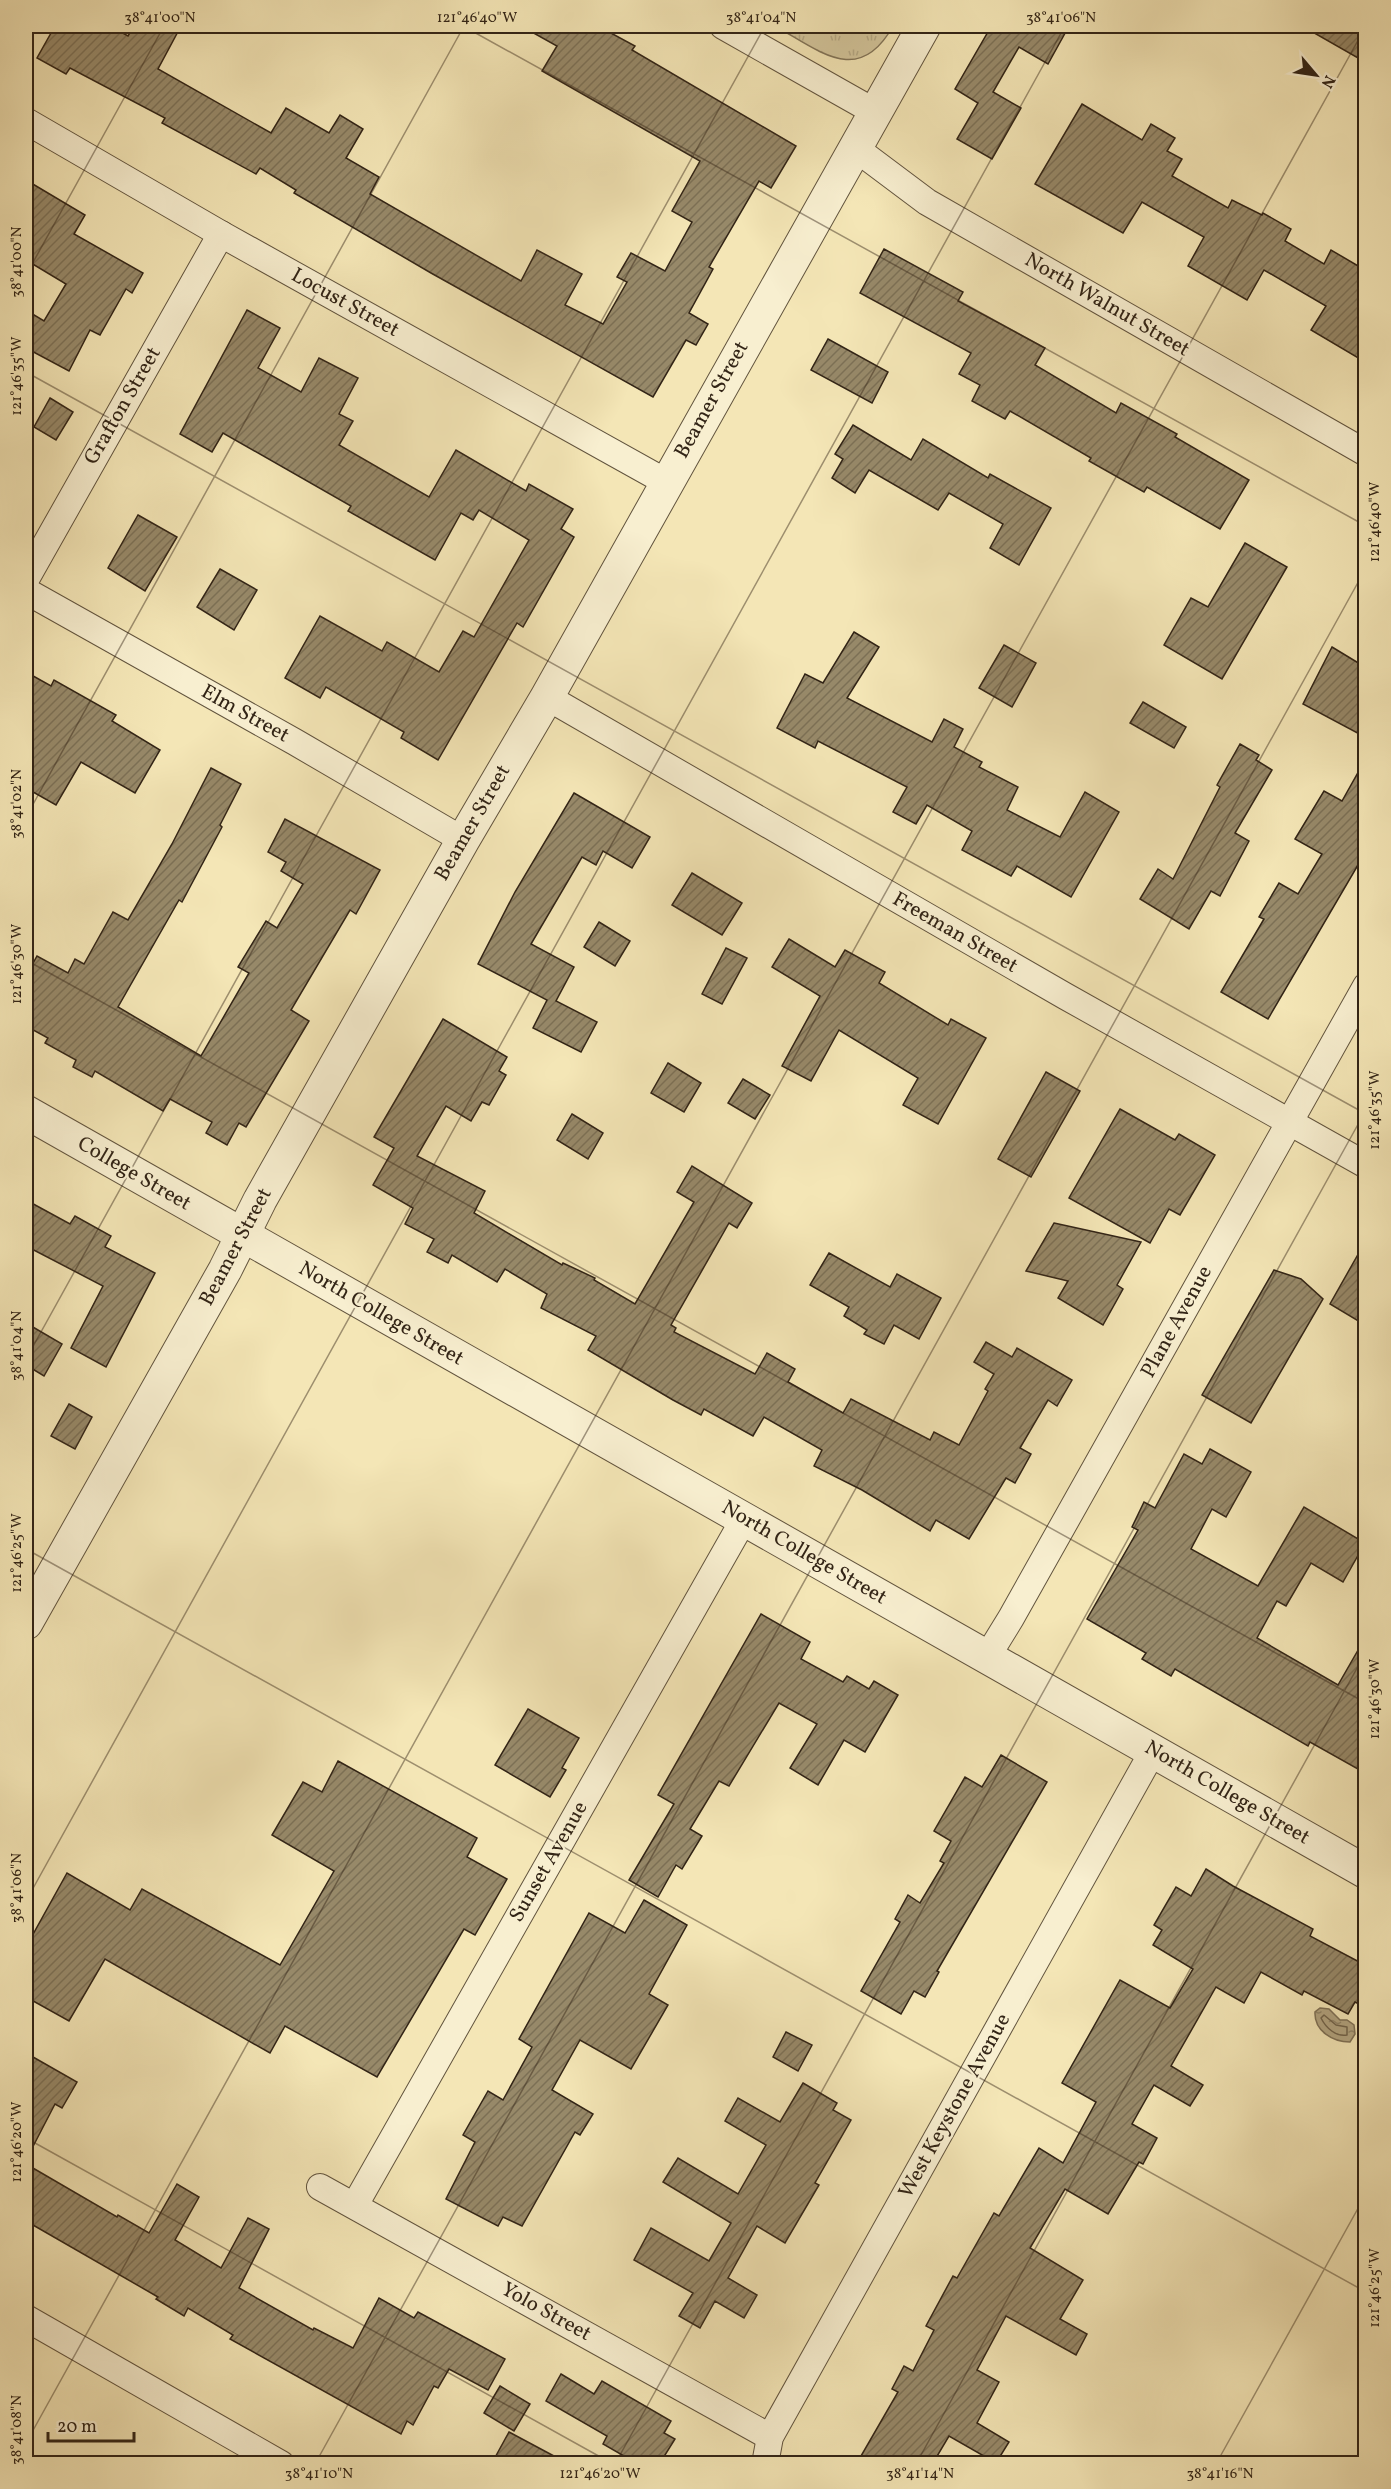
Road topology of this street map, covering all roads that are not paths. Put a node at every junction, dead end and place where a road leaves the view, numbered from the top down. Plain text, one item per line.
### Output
1 (723, 26) edge
2 (924, 26) edge
3 (875, 111) junction
4 (26, 121) edge
5 (855, 148) junction
6 (221, 234) junction
7 (1365, 453) edge
8 (666, 482) junction
9 (26, 579) edge
10 (26, 591) edge
11 (547, 697) junction
12 (463, 840) junction
13 (1365, 986) edge
14 (26, 1112) edge
15 (1289, 1122) junction
16 (1365, 1165) edge
17 (243, 1235) junction
18 (744, 1519) junction
19 (26, 1623) edge
20 (987, 1657) junction
21 (1153, 1751) junction
22 (1365, 1872) edge
23 (320, 2187) dead end
24 (355, 2205) junction
25 (26, 2318) edge
26 (770, 2437) junction
27 (281, 2463) edge
28 (765, 2463) edge

1 - 3 street
2 - 3 street, Beamer Street
3 - 5 street, Beamer Street
4 - 6 street, Locust Street
5 - 7 street, North Walnut Street
5 - 8 street, Beamer Street
6 - 8 street, Locust Street
6 - 9 street, Grafton Street
8 - 11 street, Beamer Street
10 - 12 street, Elm Street
11 - 12 street, Beamer Street
11 - 15 street, Freeman Street
12 - 17 street, Beamer Street
13 - 15 street, Plane Avenue
14 - 17 street, College Street
15 - 16 street, Freeman Street
15 - 20 street, Plane Avenue
17 - 18 street, North College Street
17 - 19 street, Beamer Street
18 - 20 street, North College Street
18 - 24 street, Sunset Avenue
20 - 21 street, North College Street
21 - 22 street, North College Street
21 - 26 street, West Keystone Avenue
23 - 24 street, Yolo Street
24 - 26 street, Yolo Street
25 - 27 street
26 - 28 street, West Keystone Avenue

